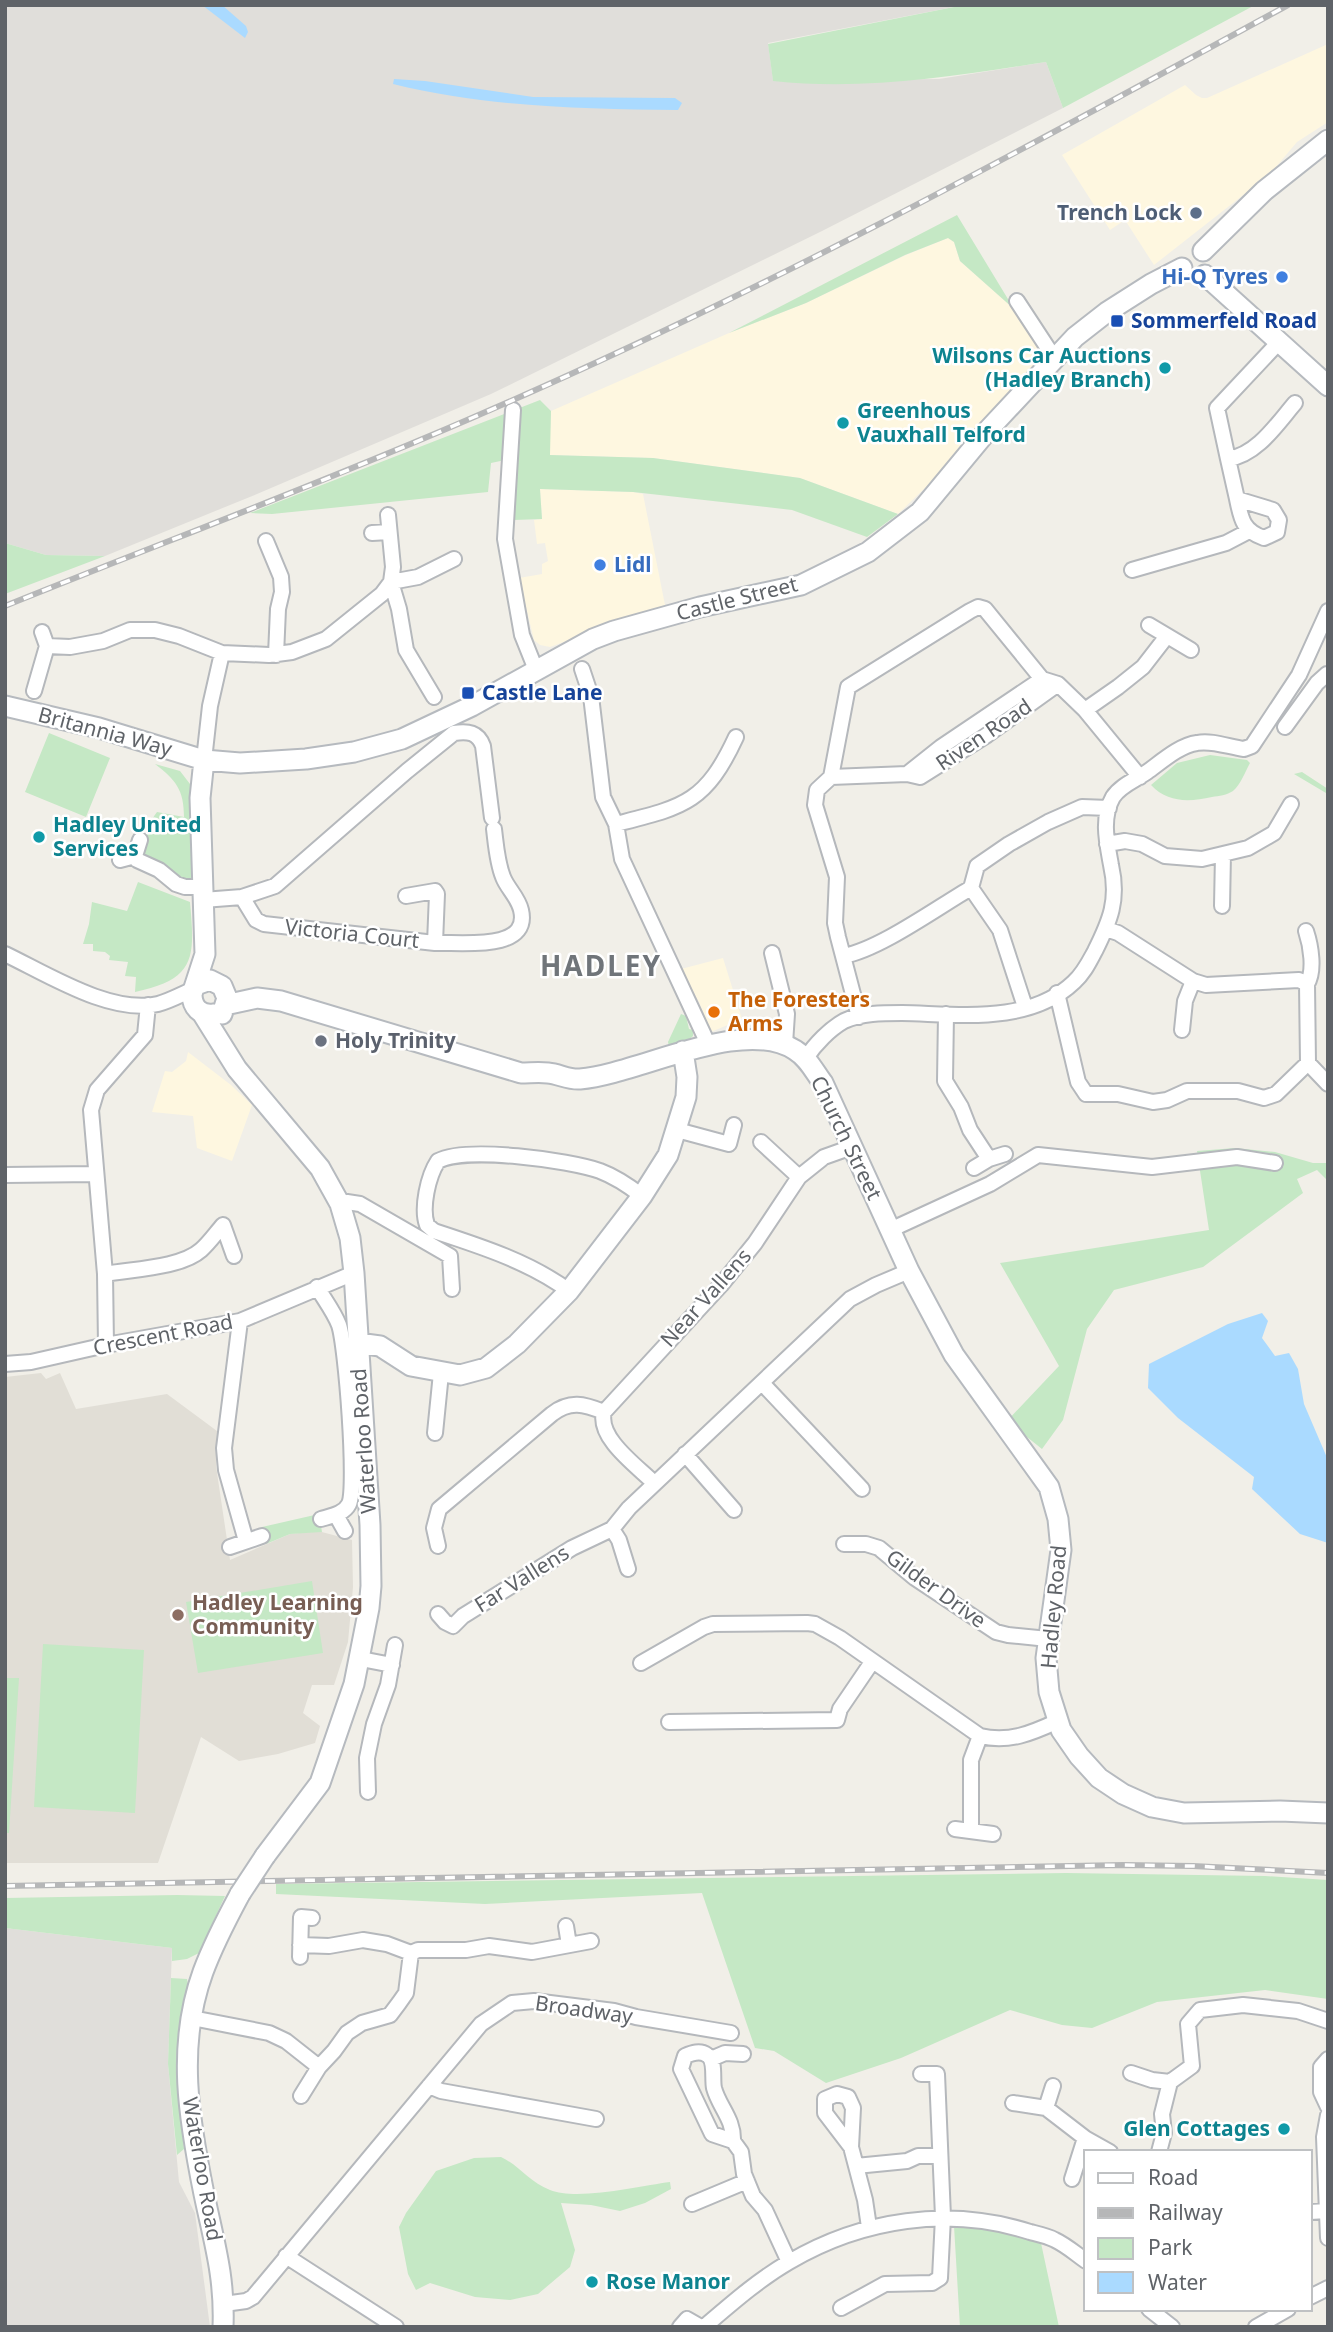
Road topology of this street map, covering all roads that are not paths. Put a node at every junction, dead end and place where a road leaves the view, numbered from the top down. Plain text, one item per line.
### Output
1 (1328, 140) edge
2 (1203, 251) junction
3 (1182, 268) junction
4 (1205, 275) junction
5 (1017, 301) dead end
6 (1279, 342) junction
7 (1055, 359) junction
8 (1328, 386) edge
9 (1294, 403) dead end
10 (513, 410) dead end
11 (1228, 459) junction
12 (1237, 499) junction
13 (388, 515) dead end
14 (1249, 531) junction
15 (389, 532) junction
16 (372, 533) dead end
17 (266, 541) dead end
18 (454, 559) dead end
19 (1132, 570) dead end
20 (391, 582) junction
21 (1328, 611) edge
22 (1149, 625) dead end
23 (1167, 636) junction
24 (1191, 650) dead end
25 (222, 653) junction
26 (276, 655) junction
27 (582, 669) dead end
28 (536, 670) junction
29 (1328, 673) edge
30 (1042, 680) junction
31 (1058, 684) junction
32 (34, 691) dead end
33 (434, 697) dead end
34 (5, 706) edge
35 (1085, 710) junction
36 (1285, 727) dead end
37 (736, 737) dead end
38 (204, 760) junction
39 (907, 774) junction
40 (831, 777) junction
41 (1140, 777) junction
42 (1291, 804) dead end
43 (1109, 808) junction
44 (616, 824) junction
45 (140, 840) dead end
46 (1107, 844) junction
47 (1223, 854) junction
48 (135, 856) junction
49 (120, 860) dead end
50 (974, 892) junction
51 (204, 893) junction
52 (406, 896) dead end
53 (242, 897) junction
54 (1222, 906) dead end
55 (1107, 929) junction
56 (1306, 931) dead end
57 (435, 943) junction
58 (5, 954) edge
59 (205, 954) junction
60 (772, 954) dead end
61 (849, 955) junction
62 (217, 981) junction
63 (1193, 981) junction
64 (1307, 984) junction
65 (195, 987) junction
66 (1057, 993) junction
67 (153, 1004) junction
68 (224, 1006) junction
69 (1025, 1007) junction
70 (200, 1012) junction
71 (946, 1014) junction
72 (859, 1017) junction
73 (1182, 1030) dead end
74 (221, 1043) junction
75 (785, 1044) junction
76 (709, 1046) junction
77 (682, 1051) junction
78 (806, 1058) junction
79 (1308, 1063) junction
80 (1328, 1084) edge
81 (734, 1125) dead end
82 (677, 1130) junction
83 (761, 1142) dead end
84 (852, 1147) junction
85 (1005, 1154) dead end
86 (989, 1159) junction
87 (1275, 1163) dead end
88 (974, 1168) dead end
89 (96, 1174) junction
90 (5, 1175) edge
91 (799, 1177) junction
92 (642, 1196) junction
93 (340, 1204) junction
94 (890, 1230) junction
95 (234, 1256) dead end
96 (909, 1271) junction
97 (354, 1273) junction
98 (105, 1274) junction
99 (317, 1287) junction
100 (452, 1289) dead end
101 (569, 1291) junction
102 (240, 1321) junction
103 (358, 1343) junction
104 (106, 1345) junction
105 (5, 1364) edge
106 (441, 1373) junction
107 (762, 1383) junction
108 (604, 1412) junction
109 (435, 1433) dead end
110 (1020, 1447) joint
111 (685, 1454) junction
112 (654, 1483) junction
113 (862, 1489) dead end
114 (734, 1510) dead end
115 (336, 1515) junction
116 (321, 1519) dead end
117 (420, 1523) dead end
118 (436, 1523) junction
119 (869, 1528) dead end
120 (612, 1529) junction
121 (345, 1531) dead end
122 (262, 1536) dead end
123 (246, 1541) junction
124 (844, 1544) dead end
125 (866, 1544) junction
126 (438, 1546) dead end
127 (230, 1547) dead end
128 (628, 1569) dead end
129 (438, 1614) dead end
130 (1048, 1639) junction
131 (395, 1645) dead end
132 (361, 1659) junction
133 (872, 1662) junction
134 (641, 1663) dead end
135 (392, 1665) junction
136 (1058, 1721) junction
137 (669, 1722) dead end
138 (980, 1736) junction
139 (352, 1779) dead end
140 (1328, 1813) edge
141 (955, 1829) dead end
142 (971, 1830) junction
143 (993, 1834) dead end
144 (312, 1918) dead end
145 (566, 1926) dead end
146 (591, 1941) dead end
147 (569, 1945) junction
148 (411, 1953) junction
149 (192, 2018) junction
150 (1328, 2021) edge
151 (731, 2033) dead end
152 (743, 2054) dead end
153 (711, 2059) junction
154 (1328, 2060) edge
155 (319, 2067) junction
156 (1131, 2073) dead end
157 (921, 2074) dead end
158 (1170, 2082) junction
159 (1053, 2085) dead end
160 (429, 2086) junction
161 (301, 2096) dead end
162 (1013, 2103) dead end
163 (1328, 2107) edge
164 (1046, 2108) junction
165 (1328, 2115) edge
166 (596, 2119) dead end
167 (1084, 2138) junction
168 (733, 2141) junction
169 (851, 2147) dead end
170 (1106, 2150) edge
171 (1160, 2150) edge
172 (940, 2156) junction
173 (856, 2166) junction
174 (1072, 2179) dead end
175 (747, 2181) junction
176 (692, 2204) dead end
177 (1326, 2204) edge
178 (943, 2217) junction
179 (870, 2227) junction
180 (1328, 2238) edge
181 (286, 2256) junction
182 (1084, 2260) edge
183 (789, 2262) junction
184 (1328, 2288) edge
185 (1312, 2296) edge
186 (224, 2304) junction
187 (841, 2308) dead end
188 (1152, 2311) edge
189 (1284, 2311) edge
190 (223, 2327) edge
191 (396, 2327) edge
192 (680, 2327) edge
193 (703, 2327) edge
194 (1172, 2327) edge
195 (1256, 2327) edge

1 - 2 street
2 - 3 street, Castle Street
2 - 4 street
3 - 4 street
3 - 7 street, Castle Street
4 - 6 street
5 - 7 street
6 - 8 street
6 - 11 street
7 - 28 street, Castle Street
9 - 11 street
10 - 28 street
11 - 12 street
12 - 14 street
12 - 14 street
13 - 15 street
14 - 19 street
15 - 16 street
15 - 20 street
17 - 26 street
18 - 20 street
20 - 26 street
20 - 33 street
21 - 41 street
22 - 23 street
23 - 24 street
23 - 35 street
25 - 26 street
25 - 32 street
25 - 38 street
27 - 44 street
28 - 38 street, Castle Street
29 - 36 street
30 - 31 street
30 - 39 street, Riven Road
30 - 40 street
31 - 35 street
31 - 39 street, Riven Road
34 - 38 street, Britannia Way
35 - 41 street
37 - 44 street
38 - 51 street
39 - 40 street, Riven Road
40 - 61 street
41 - 43 street
42 - 47 street
43 - 46 street
43 - 50 street
44 - 76 street
45 - 48 street
46 - 47 street
46 - 55 street
47 - 54 street
48 - 49 street
48 - 51 street
50 - 61 street
50 - 69 street
51 - 53 street
51 - 59 street
52 - 57 street, Victoria Court
53 - 57 street, Victoria Court
53 - 57 street, Victoria Court
55 - 63 street
55 - 66 street
56 - 64 street
58 - 67 street
59 - 62 street
59 - 65 street
60 - 75 street
61 - 72 street
62 - 65 street
62 - 68 street
63 - 64 street
63 - 73 street
64 - 79 street
65 - 67 street
65 - 70 street
66 - 69 street
66 - 79 street
67 - 70 street
67 - 89 street
68 - 70 street
68 - 74 street
68 - 77 street, Church Street
69 - 71 street
70 - 74 street, Waterloo Road
71 - 72 street
71 - 86 street
72 - 78 street
74 - 93 street, Waterloo Road
75 - 76 street, Church Street
75 - 78 street, Church Street
76 - 77 street, Church Street
77 - 82 street
78 - 84 street, Church Street
79 - 80 street
81 - 82 street
82 - 92 street
83 - 91 street
84 - 91 street, Near Vallens
84 - 94 street, Church Street
85 - 86 street
86 - 88 street
87 - 94 street
89 - 90 street
89 - 98 street
91 - 108 street, Near Vallens
92 - 101 street
92 - 101 street
93 - 97 street, Waterloo Road
93 - 100 street
94 - 96 street, Church Street
95 - 98 street
96 - 107 street, Far Vallens
96 - 110 street, Church Street
97 - 99 street, Crescent Road
97 - 103 street, Waterloo Road
98 - 104 street
99 - 102 street, Crescent Road
99 - 115 street
101 - 106 street
102 - 104 street, Crescent Road
102 - 123 street
103 - 106 street
103 - 132 street, Waterloo Road
104 - 105 street, Crescent Road
106 - 109 street
107 - 111 street, Far Vallens
107 - 113 street
108 - 112 street
108 - 118 street
110 - 130 street, Hadley Road
111 - 112 street, Far Vallens
111 - 114 street
112 - 120 street, Far Vallens
115 - 116 street
115 - 121 street
117 - 118 street
118 - 126 street
119 - 125 street, Gilder Drive
120 - 128 street
120 - 129 street, Far Vallens
122 - 123 street
123 - 127 street
124 - 125 street, Gilder Drive
125 - 130 street, Gilder Drive
130 - 136 street, Hadley Road
131 - 135 street
132 - 135 street
132 - 149 street, Waterloo Road, bridge
133 - 134 street
133 - 137 street
133 - 138 street
135 - 139 street
136 - 138 street
136 - 140 street, Hadley Road
138 - 142 street
141 - 142 street
142 - 143 street
144 - 148 street
145 - 147 street
146 - 147 street
147 - 148 street
148 - 155 street
149 - 155 street
149 - 186 street, Waterloo Road
150 - 158 street
151 - 160 street, Broadway
152 - 153 street
153 - 168 street
153 - 168 street
154 - 163 street
155 - 161 street
156 - 158 street
157 - 172 street
158 - 171 street
159 - 164 street
160 - 166 street
160 - 181 street, Broadway
162 - 164 street
164 - 167 street
165 - 177 street
167 - 170 street
167 - 174 street
168 - 175 street
169 - 173 street
172 - 173 street
172 - 178 street
173 - 179 street
175 - 176 street
175 - 183 street
177 - 180 street
178 - 179 street
178 - 182 street
178 - 187 street
179 - 183 street
181 - 186 street, Broadway
181 - 191 street
183 - 193 street
184 - 185 street
186 - 190 street, Waterloo Road
188 - 194 street
189 - 195 street
192 - 193 street

